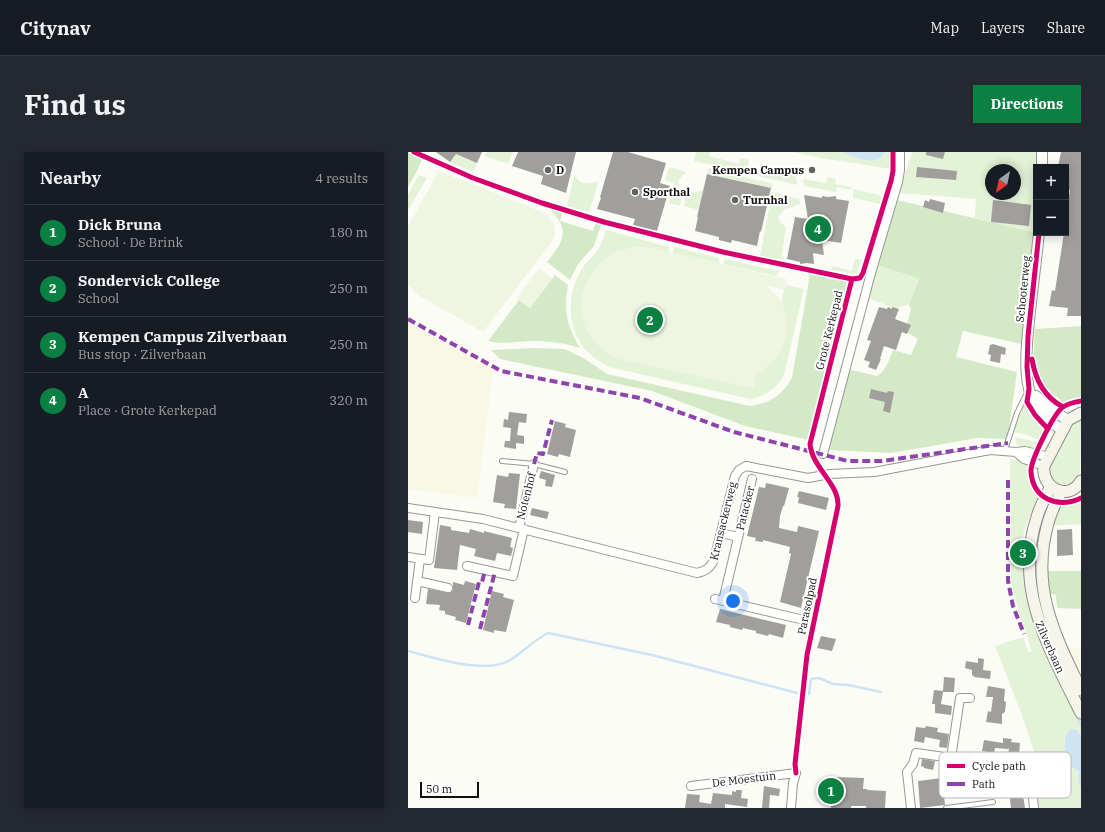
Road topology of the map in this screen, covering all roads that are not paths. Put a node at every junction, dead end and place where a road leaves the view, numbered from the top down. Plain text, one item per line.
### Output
1 (900, 152) edge
2 (1042, 152) edge
3 (1042, 164) edge
4 (1039, 236) edge
5 (1029, 389) junction
6 (1081, 413) edge
7 (1065, 425) junction
8 (1005, 450) junction
9 (823, 454) dead end
10 (502, 461) dead end
11 (1047, 462) junction
12 (534, 464) junction
13 (565, 472) dead end
14 (752, 479) dead end
15 (1081, 481) edge
16 (1056, 489) junction
17 (408, 508) edge
18 (435, 512) junction
19 (522, 529) junction
20 (721, 533) junction
21 (738, 537) junction
22 (408, 557) edge
23 (420, 559) junction
24 (467, 566) dead end
25 (417, 581) junction
26 (448, 588) dead end
27 (415, 598) dead end
28 (804, 620) dead end
29 (1081, 690) edge
30 (970, 698) dead end
31 (1081, 713) edge
32 (952, 752) edge
33 (939, 756) edge
34 (691, 786) dead end
35 (1033, 798) edge
36 (993, 802) dead end
37 (791, 808) edge
38 (911, 808) edge
39 (946, 808) edge
40 (1034, 808) edge

1 - 9 street
2 - 3 street
4 - 5 street, Schooterweg
5 - 7 street
5 - 8 lane
6 - 7 main road
7 - 11 main road
8 - 11 street, Kransackerweg
8 - 20 street, Kransackerweg
10 - 12 lane, Notenhof
11 - 16 main road
12 - 13 lane, Notenhof
12 - 19 street, Notenhof
14 - 21 street, Patacker
15 - 16 main road
16 - 29 main road, Zilverbaan
16 - 31 main road, Zilverbaan
17 - 18 street, Kransackerweg
18 - 19 street, Kransackerweg
18 - 23 street
19 - 20 street, Kransackerweg
19 - 24 street, Notenhof
20 - 21 street, Patacker
21 - 28 street, Patacker
22 - 23 street
23 - 25 street
25 - 26 street
25 - 27 street
30 - 32 street
33 - 38 street
34 - 37 street, De Moestuin
35 - 40 street
36 - 39 lane

